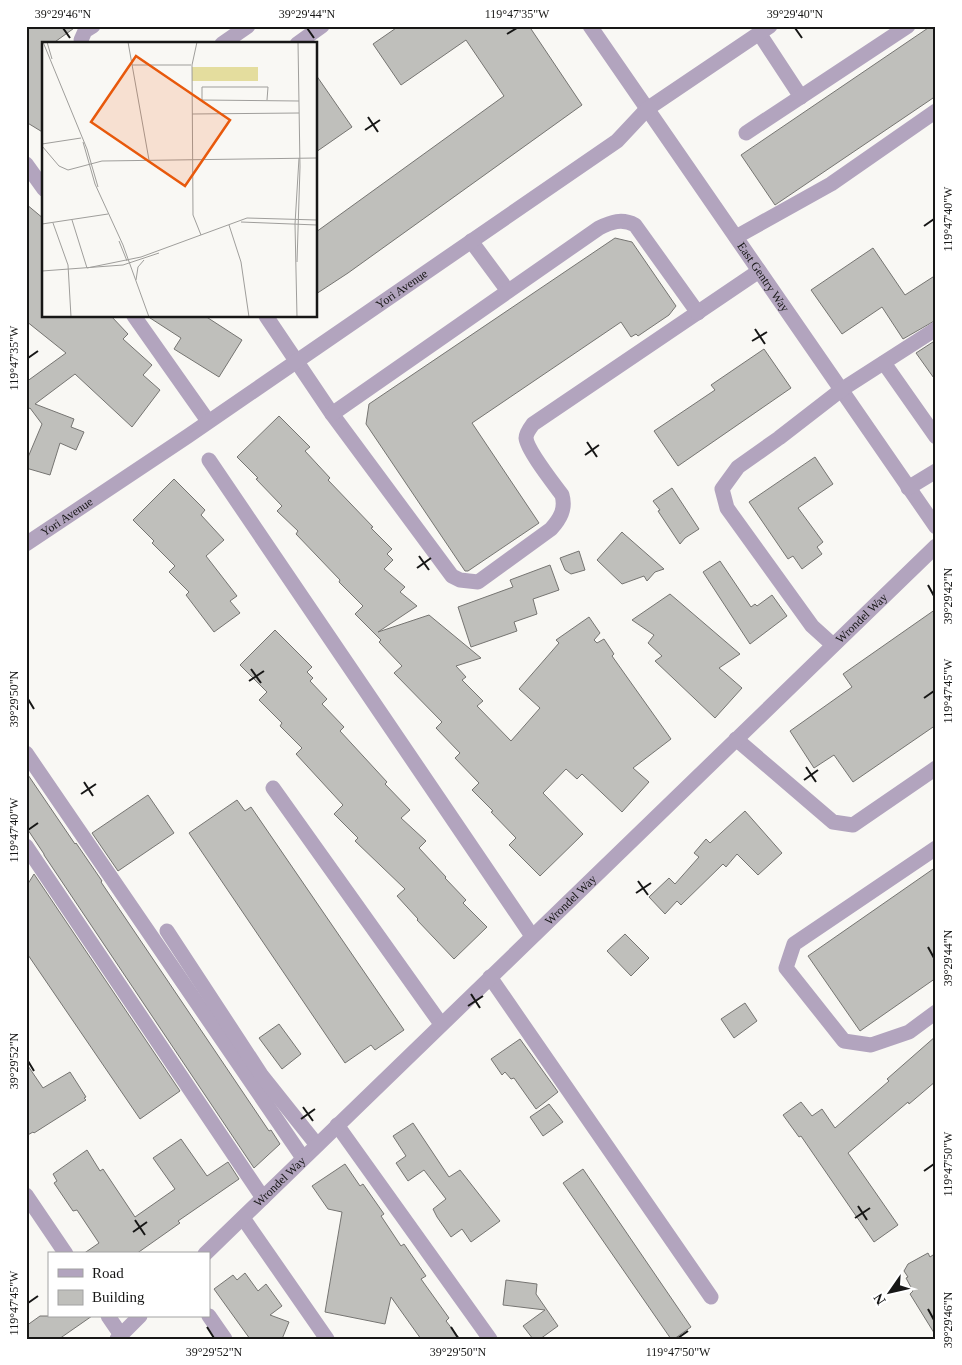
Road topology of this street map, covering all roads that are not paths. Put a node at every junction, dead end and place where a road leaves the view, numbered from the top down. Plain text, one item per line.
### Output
1 (93, 26) edge
2 (248, 26) edge
3 (322, 26) edge
4 (590, 26) edge
5 (908, 26) edge
6 (764, 30) edge
7 (82, 42) edge
8 (225, 42) edge
9 (300, 42) edge
10 (800, 97) junction
11 (647, 110) junction
12 (936, 111) edge
13 (746, 133) dead end
14 (26, 164) edge
15 (42, 186) edge
16 (736, 237) junction
17 (471, 241) junction
18 (759, 271) junction
19 (508, 291) junction
20 (698, 313) junction
21 (135, 318) edge
22 (269, 320) edge
23 (936, 329) edge
24 (296, 361) junction
25 (884, 362) junction
26 (841, 390) junction
27 (332, 414) junction
28 (208, 422) junction
29 (936, 437) edge
30 (209, 460) dead end
31 (936, 471) edge
32 (908, 488) junction
33 (934, 519) edge
34 (26, 544) edge
35 (936, 546) edge
36 (833, 645) junction
37 (736, 739) junction
38 (26, 753) edge
39 (936, 768) edge
40 (273, 788) dead end
41 (26, 846) edge
42 (936, 848) edge
43 (167, 931) dead end
44 (532, 936) junction
45 (490, 977) junction
46 (936, 1012) edge
47 (441, 1024) junction
48 (337, 1125) junction
49 (318, 1145) junction
50 (303, 1158) junction
51 (26, 1195) edge
52 (263, 1198) junction
53 (243, 1218) junction
54 (65, 1252) edge
55 (207, 1252) edge
56 (712, 1297) dead end
57 (210, 1317) edge
58 (109, 1318) edge
59 (138, 1318) edge
60 (119, 1337) edge
61 (225, 1339) edge
62 (327, 1339) edge
63 (490, 1339) edge

1 - 7 street
2 - 8 street
3 - 9 street
4 - 11 street, East Gentry Way
5 - 10 street
6 - 10 street
6 - 11 street, Yori Avenue
10 - 13 street
11 - 16 street, East Gentry Way
11 - 17 street, Yori Avenue
12 - 16 street
14 - 15 street
16 - 18 street, East Gentry Way
17 - 19 street
17 - 24 street, Yori Avenue
18 - 20 street
18 - 26 street, East Gentry Way
19 - 20 street
19 - 27 street
20 - 27 street
21 - 28 street
22 - 24 street
23 - 25 street
24 - 27 street
24 - 28 street, Yori Avenue
25 - 26 street
25 - 29 street
26 - 32 street, East Gentry Way
26 - 36 street
28 - 34 street, Yori Avenue
30 - 44 street
31 - 32 street
32 - 33 street, East Gentry Way
35 - 36 street, Wrondel Way
36 - 37 street, Wrondel Way
37 - 39 street
37 - 44 street, Wrondel Way
38 - 50 street
40 - 47 street
41 - 52 street
42 - 46 street
43 - 49 street
44 - 45 street, Wrondel Way
45 - 47 street, Wrondel Way
45 - 56 street
47 - 48 street, Wrondel Way
48 - 49 street, Wrondel Way
48 - 63 street
49 - 50 street, Wrondel Way
50 - 52 street, Wrondel Way
51 - 54 street
52 - 53 street, Wrondel Way
53 - 55 street, Wrondel Way
53 - 62 street
57 - 61 street
58 - 60 street
59 - 60 street

